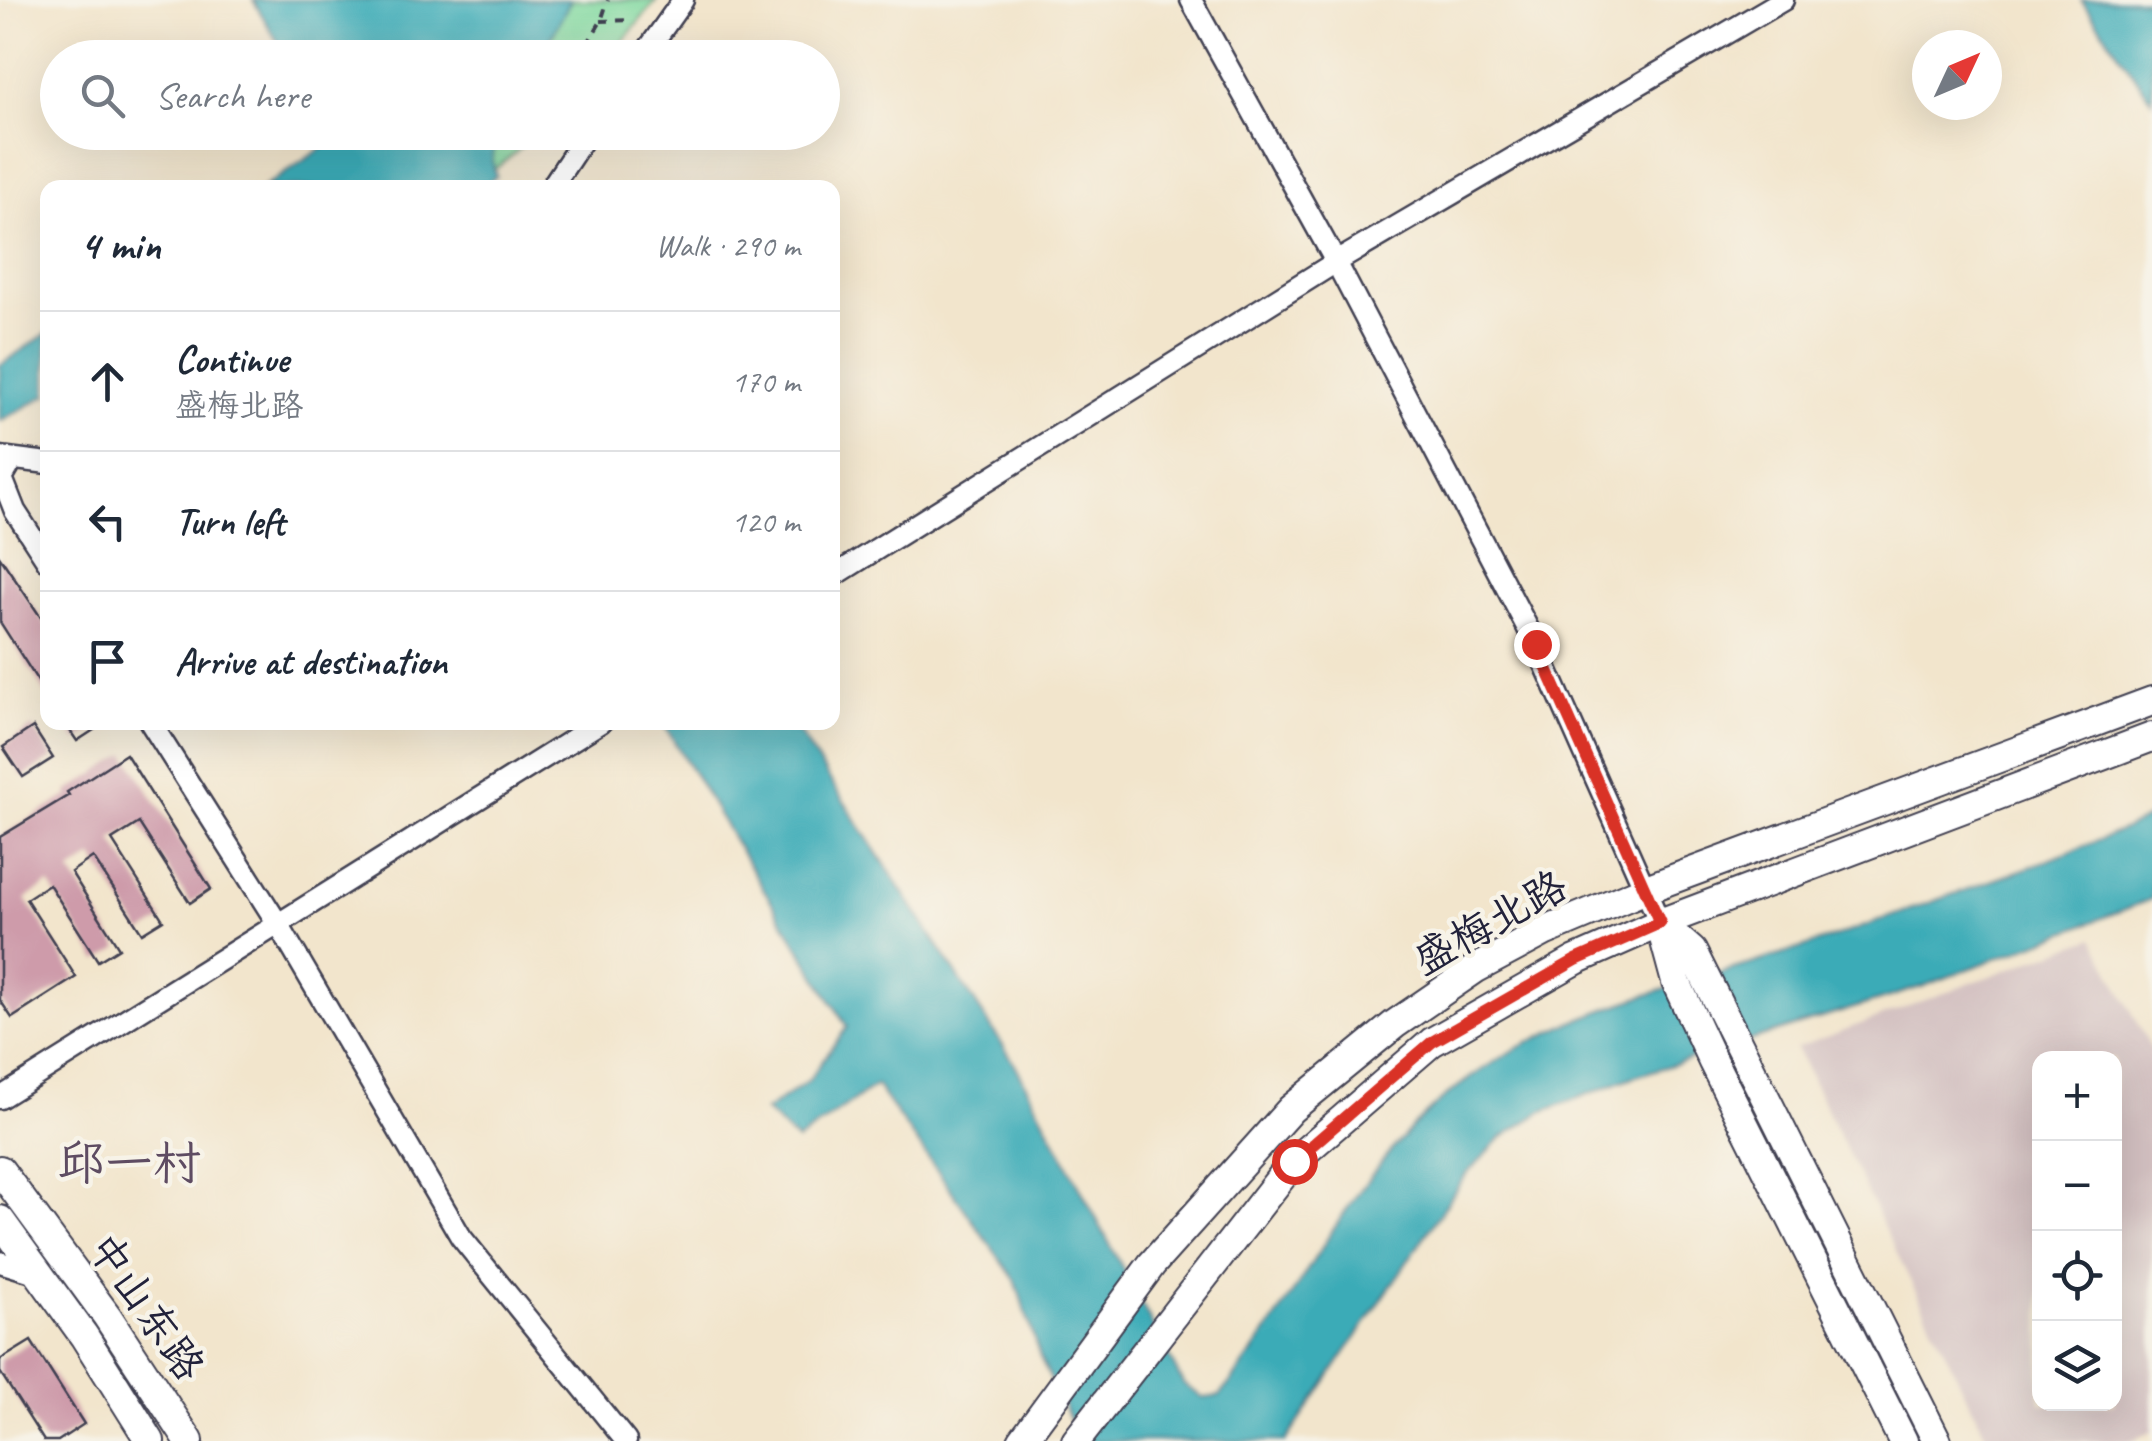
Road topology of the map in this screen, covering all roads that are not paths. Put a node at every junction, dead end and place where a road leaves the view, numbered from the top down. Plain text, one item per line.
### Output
1 (683, 0) edge
2 (1192, 0) edge
3 (1784, 0) edge
4 (655, 40) edge
5 (576, 150) edge
6 (557, 180) edge
7 (1336, 262) junction
8 (7, 458) edge
9 (40, 462) edge
10 (40, 550) edge
11 (840, 572) edge
12 (2152, 700) edge
13 (155, 730) edge
14 (587, 730) edge
15 (2152, 737) edge
16 (1646, 889) junction
17 (1660, 923) junction
18 (278, 924) junction
19 (0, 1098) edge
20 (0, 1170) edge
21 (0, 1220) edge
22 (0, 1262) edge
23 (39, 1274) junction
24 (150, 1441) edge
25 (189, 1441) edge
26 (626, 1441) edge
27 (1022, 1441) edge
28 (1076, 1441) edge
29 (1903, 1441) edge
30 (1937, 1441) edge

1 - 4 street
2 - 7 street
3 - 7 street
5 - 6 street
7 - 11 street
7 - 16 street
8 - 9 street
8 - 10 street
12 - 16 main road, 盛梅北路
13 - 18 street
14 - 18 street
15 - 17 main road, 盛梅北路
16 - 17 street
16 - 27 main road, 盛梅北路
17 - 28 main road, 盛梅北路
17 - 29 main road
17 - 30 main road
18 - 19 street
18 - 26 street
20 - 25 main road, 中山东路
21 - 23 main road, 中山东路
22 - 23 street
23 - 24 main road, 中山东路

